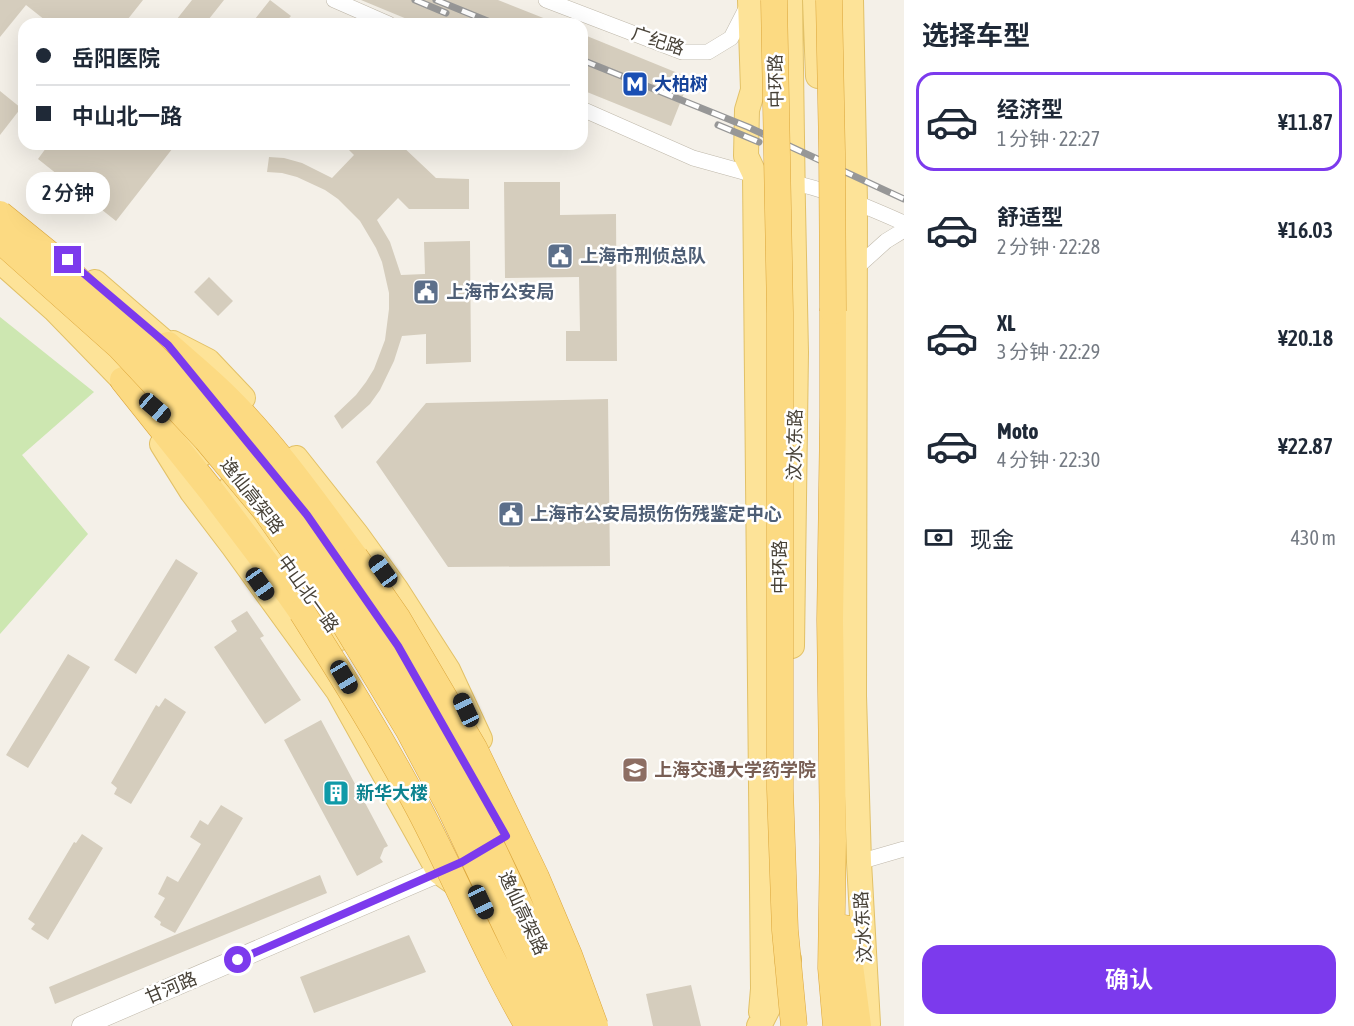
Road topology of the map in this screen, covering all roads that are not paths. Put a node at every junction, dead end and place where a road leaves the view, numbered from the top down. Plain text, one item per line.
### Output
1 (334, 0) edge
2 (546, 0) edge
3 (790, 0) edge
4 (815, 0) edge
5 (829, 0) edge
6 (851, 0) edge
7 (758, 1) edge
8 (375, 18) edge
9 (588, 112) edge
10 (755, 175) junction
11 (792, 182) junction
12 (820, 189) junction
13 (855, 202) junction
14 (0, 203) edge
15 (0, 214) edge
16 (904, 223) edge
17 (904, 230) edge
18 (0, 240) edge
19 (0, 261) edge
20 (855, 268) junction
21 (162, 340) junction
22 (123, 380) junction
23 (794, 503) junction
24 (758, 566) junction
25 (780, 789) junction
26 (513, 832) junction
27 (833, 842) junction
28 (904, 849) edge
29 (462, 862) junction
30 (859, 862) junction
31 (439, 872) junction
32 (481, 902) junction
33 (82, 1026) edge
34 (528, 1026) edge
35 (539, 1026) edge
36 (553, 1026) edge
37 (576, 1026) edge
38 (596, 1026) edge
39 (601, 1026) edge
40 (758, 1026) edge
41 (777, 1026) edge
42 (794, 1026) edge
43 (831, 1026) edge
44 (837, 1026) edge
45 (858, 1026) edge
46 (868, 1026) edge

1 - 8 street
2 - 7 street, 广纪路
3 - 11 main road, 汶水东路
4 - 12 main road, 汶水东路
5 - 27 highway, bridge
6 - 13 main road, 汶水东路
7 - 10 main road, 汶水东路
7 - 25 highway, 中环路, bridge
9 - 10 street
10 - 11 street
10 - 24 main road, 汶水东路
11 - 12 street
11 - 23 main road, 汶水东路
12 - 13 street
12 - 43 main road, 汶水东路
13 - 16 street
13 - 20 main road, 汶水东路
14 - 21 main road
15 - 37 highway, 逸仙高架路, bridge
17 - 20 street
18 - 36 highway, 逸仙高架路, bridge
19 - 22 main road, 中山北一路
20 - 30 main road, 汶水东路
21 - 26 main road
21 - 38 highway, bridge
22 - 29 main road, 中山北一路
22 - 31 main road
22 - 34 highway, bridge
23 - 24 main road
23 - 40 main road, 汶水东路
24 - 40 main road, 汶水东路
25 - 41 highway, bridge
25 - 42 highway, 中环路, bridge
26 - 29 street, 甘河路
26 - 39 main road
27 - 44 highway
27 - 45 highway
28 - 30 street
29 - 31 street, 甘河路
29 - 32 main road, 中山北一路
30 - 46 main road, 汶水东路
31 - 32 main road
31 - 33 street, 甘河路
32 - 35 main road, 中山北一路

